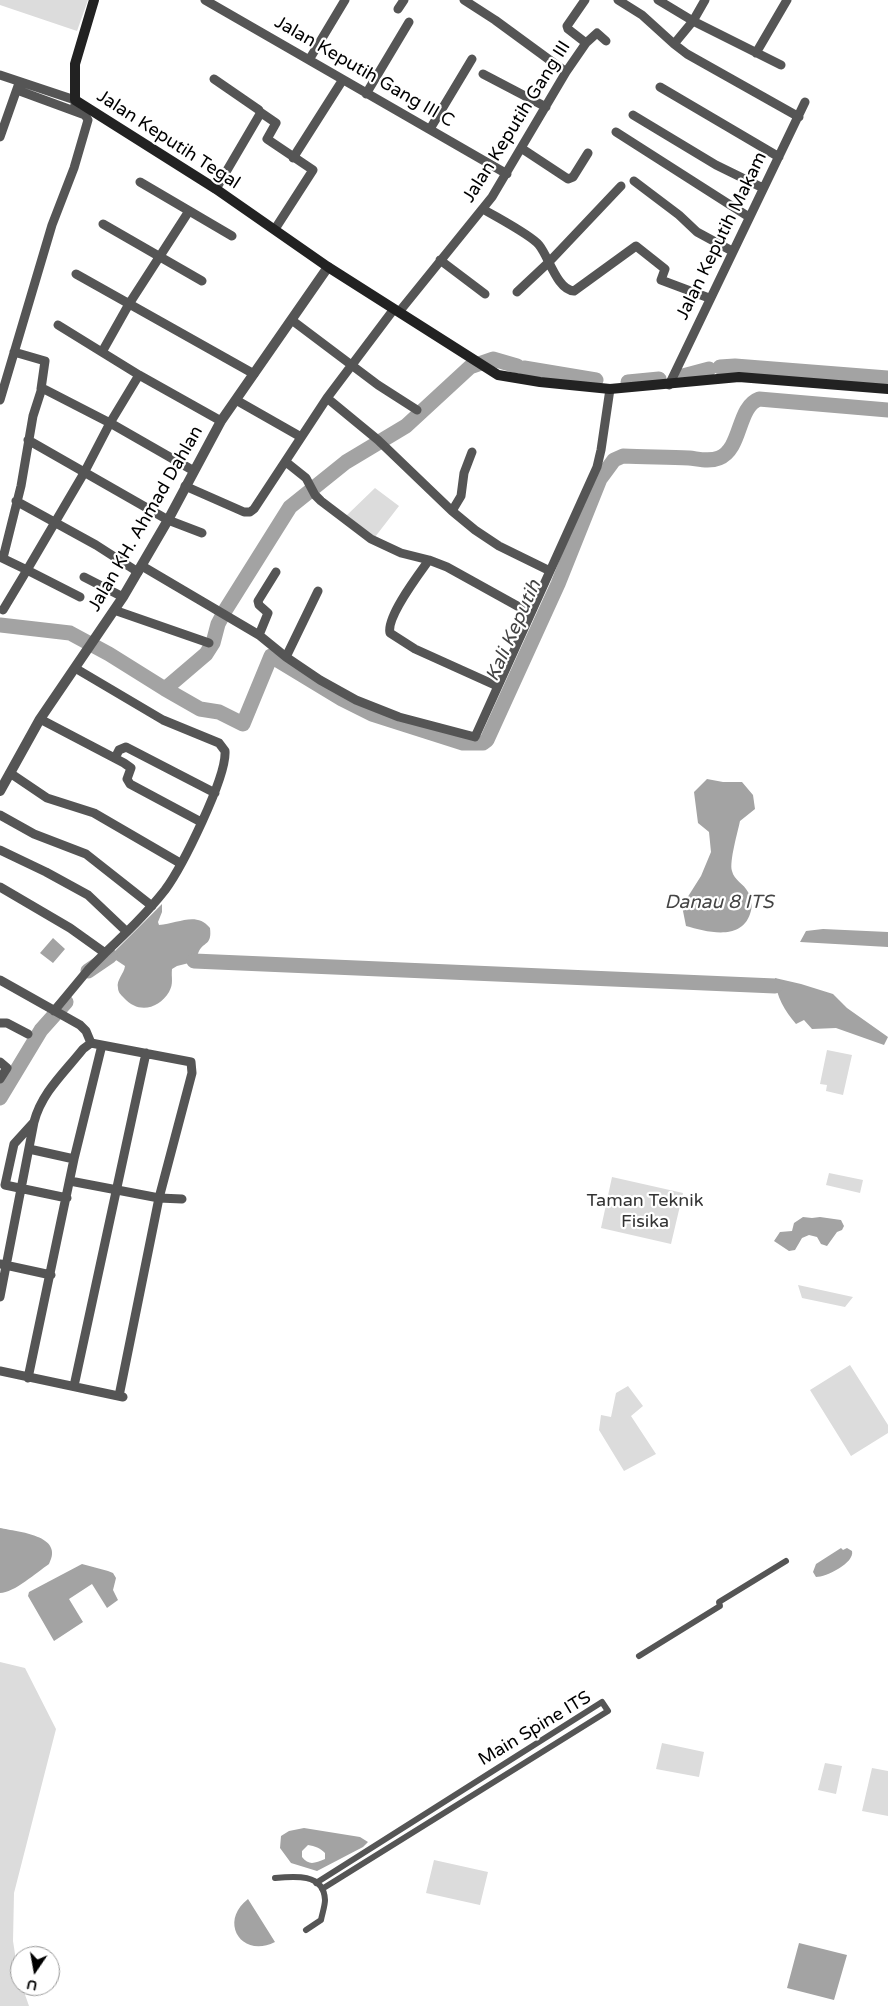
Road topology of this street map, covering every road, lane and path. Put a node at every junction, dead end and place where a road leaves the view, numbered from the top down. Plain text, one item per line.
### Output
1 (94, 0) edge
2 (205, 0) edge
3 (346, 0) edge
4 (404, 0) edge
5 (464, 0) edge
6 (585, 0) edge
7 (618, 0) edge
8 (659, 0) edge
9 (705, 0) edge
10 (787, 0) edge
11 (398, 9) dead end
12 (693, 21) junction
13 (409, 22) dead end
14 (606, 41) dead end
15 (586, 43) junction
16 (674, 44) junction
17 (756, 53) junction
18 (472, 59) dead end
19 (309, 60) junction
20 (781, 65) dead end
21 (566, 72) junction
22 (483, 74) dead end
23 (0, 75) edge
24 (214, 79) dead end
25 (342, 80) junction
26 (18, 86) junction
27 (660, 87) dead end
28 (366, 94) junction
29 (75, 100) junction
30 (805, 102) dead end
31 (546, 107) junction
32 (75, 111) junction
33 (260, 112) junction
34 (632, 115) dead end
35 (799, 117) junction
36 (430, 129) junction
37 (616, 132) dead end
38 (0, 137) edge
39 (521, 148) junction
40 (588, 153) dead end
41 (778, 157) junction
42 (293, 158) junction
43 (507, 174) junction
44 (634, 181) dead end
45 (140, 182) dead end
46 (620, 186) dead end
47 (763, 188) junction
48 (216, 189) junction
49 (483, 209) junction
50 (190, 211) junction
51 (749, 217) junction
52 (103, 224) dead end
53 (275, 229) junction
54 (232, 236) dead end
55 (732, 251) junction
56 (159, 257) junction
57 (440, 260) junction
58 (549, 262) junction
59 (328, 267) junction
60 (76, 274) dead end
61 (202, 281) dead end
62 (517, 292) dead end
63 (485, 294) dead end
64 (709, 298) junction
65 (129, 304) junction
66 (396, 311) junction
67 (293, 320) junction
68 (58, 325) dead end
69 (14, 352) junction
70 (102, 352) junction
71 (353, 366) junction
72 (254, 374) junction
73 (139, 375) junction
74 (670, 385) junction
75 (44, 389) junction
76 (610, 389) junction
77 (888, 389) edge
78 (327, 398) junction
79 (0, 400) edge
80 (236, 400) junction
81 (417, 410) dead end
82 (221, 421) junction
83 (110, 423) junction
84 (301, 437) junction
85 (28, 440) junction
86 (472, 452) dead end
87 (286, 462) junction
88 (194, 471) junction
89 (84, 473) junction
90 (185, 486) junction
91 (16, 501) junction
92 (452, 511) junction
93 (168, 520) junction
94 (55, 522) junction
95 (202, 533) dead end
96 (1, 557) edge
97 (429, 560) junction
98 (140, 569) junction
99 (27, 570) junction
100 (550, 571) junction
101 (276, 572) dead end
102 (84, 577) dead end
103 (318, 591) dead end
104 (80, 597) dead end
105 (123, 597) junction
106 (3, 610) dead end
107 (114, 610) junction
108 (530, 613) junction
109 (259, 635) junction
110 (209, 643) dead end
111 (286, 657) junction
112 (75, 668) junction
113 (497, 686) junction
114 (40, 719) junction
115 (115, 758) junction
116 (10, 774) junction
117 (0, 791) edge
118 (215, 793) junction
119 (0, 814) edge
120 (201, 822) junction
121 (0, 850) edge
122 (180, 863) junction
123 (0, 887) edge
124 (152, 906) junction
125 (127, 932) junction
126 (105, 953) junction
127 (0, 980) edge
128 (56, 1013) junction
129 (0, 1023) edge
130 (28, 1034) dead end
131 (91, 1043) junction
132 (102, 1044) junction
133 (146, 1053) junction
134 (0, 1062) edge
135 (0, 1079) edge
136 (34, 1122) junction
137 (29, 1149) junction
138 (74, 1159) junction
139 (70, 1181) junction
140 (21, 1189) junction
141 (117, 1190) junction
142 (67, 1198) junction
143 (159, 1198) junction
144 (182, 1199) dead end
145 (3, 1265) edge
146 (51, 1275) junction
147 (0, 1297) edge
148 (0, 1371) edge
149 (28, 1378) junction
150 (74, 1386) junction
151 (786, 1561) dead end
152 (639, 1656) dead end
153 (527, 1750) junction
154 (532, 1758) junction
155 (455, 1796) junction
156 (460, 1803) junction
157 (385, 1840) junction
158 (389, 1847) junction
159 (275, 1878) dead end
160 (316, 1883) junction
161 (322, 1889) junction
162 (306, 1930) dead end

1 - 29 main road, Jalan Keputih Tegal
2 - 19 street, Jalan Keputih Gang III C
3 - 19 street
4 - 11 street
5 - 21 street
6 - 15 street, Jalan Keputih Gang III
7 - 16 street
8 - 12 street
9 - 12 street
10 - 17 street
12 - 16 street
12 - 17 street
13 - 28 street
14 - 15 street, Jalan Keputih Gang III
15 - 21 street, Jalan Keputih Gang III
16 - 35 street
17 - 20 street
18 - 36 street
19 - 25 street, Jalan Keputih Gang III C
21 - 31 street, Jalan Keputih Gang III
22 - 31 street
23 - 26 street
24 - 33 street
25 - 28 street, Jalan Keputih Gang III C
25 - 42 street
26 - 29 street
26 - 32 street
26 - 38 street
27 - 41 street
28 - 36 street, Jalan Keputih Gang III C
29 - 32 street
29 - 48 main road, Jalan Keputih Tegal
30 - 35 street, Jalan Keputih Makam
31 - 39 street, Jalan Keputih Gang III
32 - 69 street
33 - 42 street
33 - 48 street
34 - 47 street
35 - 41 street, Jalan Keputih Makam
36 - 43 street, Jalan Keputih Gang III C
37 - 51 street
39 - 40 street
39 - 43 street, Jalan Keputih Gang III
41 - 47 street, Jalan Keputih Makam
42 - 53 street
43 - 49 street, Jalan Keputih Gang III
44 - 55 street
45 - 50 street
46 - 58 street
47 - 51 street, Jalan Keputih Makam
48 - 53 main road, Jalan Keputih Tegal
49 - 57 street, Jalan Keputih Gang III
49 - 58 street
50 - 54 street
50 - 56 street
51 - 55 street, Jalan Keputih Makam
52 - 56 street
53 - 59 main road, Jalan Keputih Tegal
55 - 64 street, Jalan Keputih Makam
56 - 61 street
56 - 65 street
57 - 63 street
57 - 66 street, Jalan Keputih Gang III
58 - 62 street
58 - 64 street
59 - 66 main road, Jalan Keputih Tegal
59 - 67 street, Jalan KH. Ahmad Dahlan
60 - 65 street
64 - 74 street, Jalan Keputih Makam
65 - 70 street
65 - 72 street
66 - 71 street, Jalan Keputih Gang III
66 - 76 main road, Jalan Keputih Tegal
67 - 71 street
67 - 72 street, Jalan KH. Ahmad Dahlan
68 - 70 street
69 - 75 street
69 - 79 street
70 - 73 street
71 - 78 street, Jalan Keputih Gang III
71 - 81 street
72 - 80 street, Jalan KH. Ahmad Dahlan
73 - 82 street
73 - 83 street
74 - 76 main road, Jalan Keputih Tegal
74 - 77 main road, Jalan Keputih Tegal
75 - 83 street
75 - 85 street
76 - 100 street
78 - 84 street, Jalan Keputih Gang III
78 - 92 street
80 - 82 street, Jalan KH. Ahmad Dahlan
80 - 84 street
82 - 88 street, Jalan KH. Ahmad Dahlan
83 - 88 street
83 - 89 street
84 - 87 street, Jalan Keputih Gang III
85 - 89 street
85 - 91 street
86 - 92 street
87 - 90 street, Jalan Keputih Gang III
87 - 97 street
88 - 90 street, Jalan KH. Ahmad Dahlan
89 - 93 street
89 - 94 street
90 - 93 street, Jalan KH. Ahmad Dahlan
91 - 94 street
91 - 96 street
92 - 100 street
93 - 95 street
93 - 98 street, Jalan KH. Ahmad Dahlan
94 - 98 street
94 - 99 street
96 - 99 street
97 - 108 street
97 - 113 street
98 - 105 street, Jalan KH. Ahmad Dahlan
98 - 109 street
99 - 104 street
99 - 106 street
100 - 108 street
101 - 109 street
102 - 105 street
103 - 111 street
105 - 107 street, Jalan KH. Ahmad Dahlan
107 - 110 street
107 - 112 street, Jalan KH. Ahmad Dahlan
108 - 113 street
109 - 111 street
111 - 113 street
112 - 114 street, Jalan KH. Ahmad Dahlan
112 - 118 street
114 - 115 street
114 - 116 street, Jalan KH. Ahmad Dahlan
115 - 118 street
115 - 120 street
116 - 117 street, Jalan KH. Ahmad Dahlan
116 - 122 street
118 - 120 street
119 - 124 street
120 - 122 street
121 - 125 street
122 - 124 street
123 - 126 street
124 - 125 street
125 - 126 street
126 - 128 street
127 - 128 street
128 - 131 street
129 - 130 street
131 - 132 street
131 - 136 street
132 - 133 street
132 - 138 street
133 - 141 street
133 - 143 street
134 - 135 street
136 - 137 street
136 - 140 street
137 - 138 street
137 - 140 street
138 - 139 street
139 - 141 street
139 - 142 street
140 - 142 street
140 - 145 street
141 - 143 street
141 - 150 street
142 - 146 street
143 - 144 street
143 - 150 street
145 - 146 street
145 - 147 street
146 - 149 street
148 - 149 street
149 - 150 street
151 - 152 street
153 - 154 street
153 - 154 street, Main Spine ITS
153 - 155 street, Main Spine ITS
154 - 156 street, Main Spine ITS
155 - 156 street
155 - 157 street, Main Spine ITS
156 - 158 street, Main Spine ITS
157 - 158 street
157 - 160 street, Main Spine ITS
158 - 161 street, Main Spine ITS
159 - 160 street
160 - 161 street
161 - 162 street

